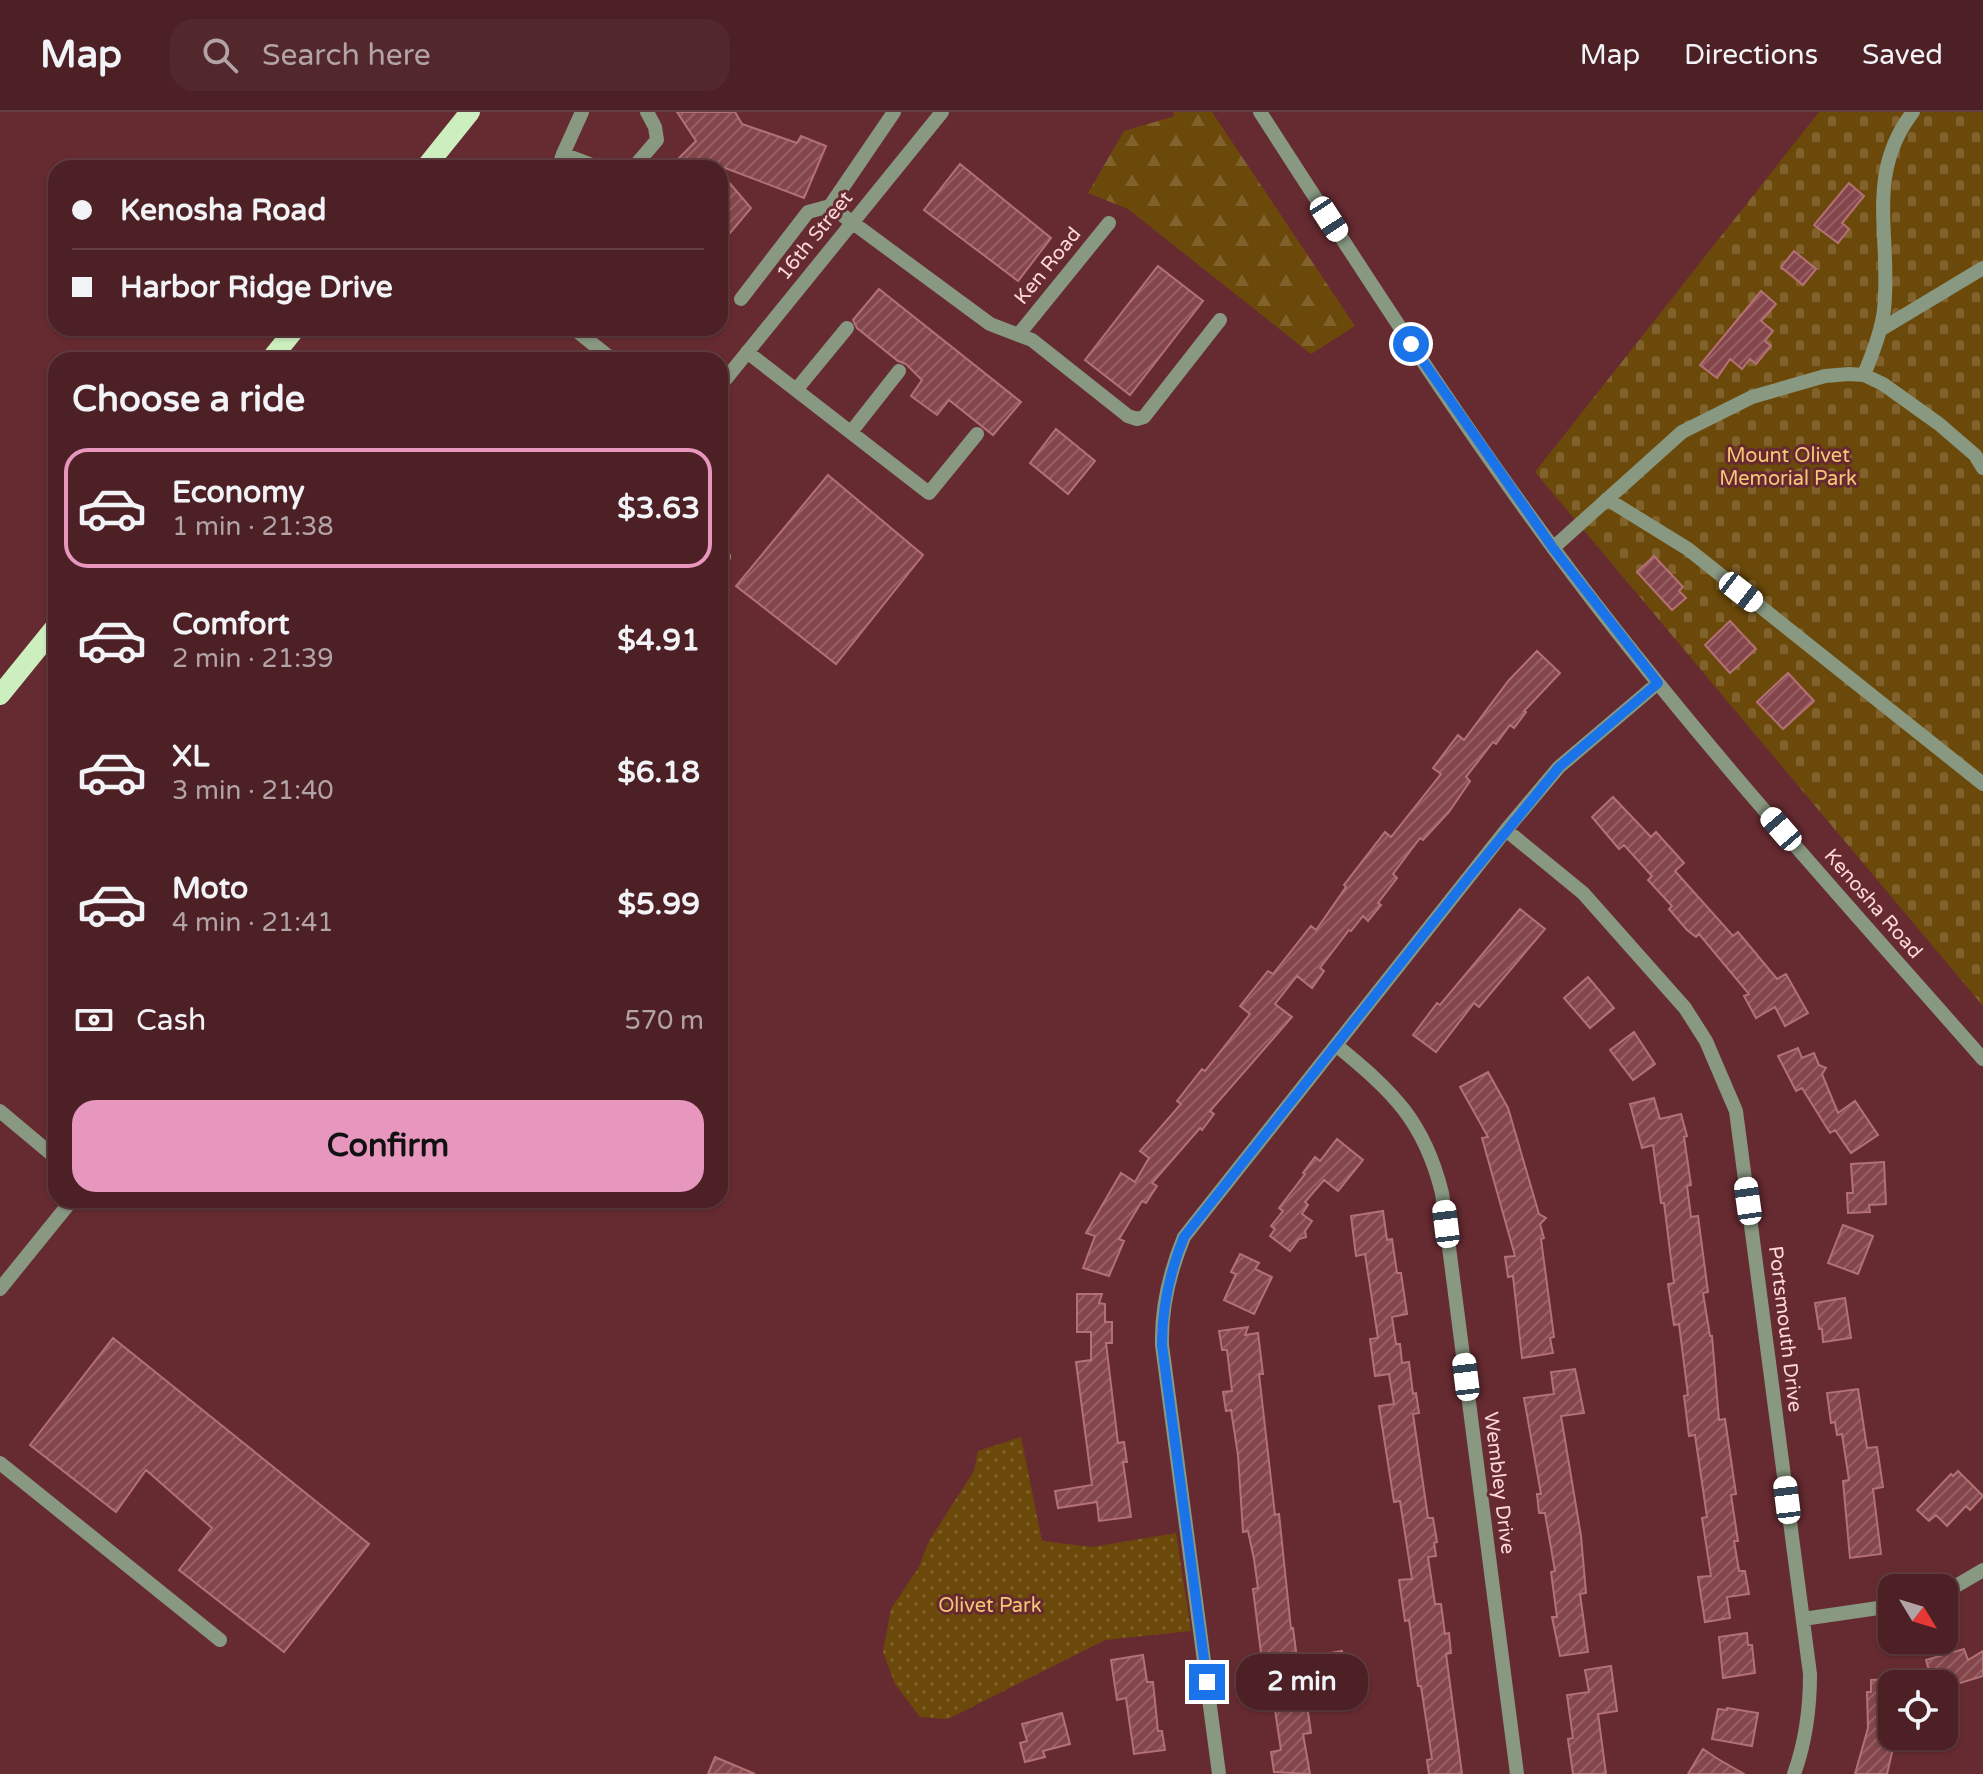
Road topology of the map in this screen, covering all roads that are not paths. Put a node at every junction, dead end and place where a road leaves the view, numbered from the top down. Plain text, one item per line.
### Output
1 (470, 112) edge
2 (582, 112) edge
3 (647, 112) edge
4 (894, 112) edge
5 (942, 112) edge
6 (1260, 112) edge
7 (1913, 112) edge
8 (431, 160) edge
9 (560, 160) edge
10 (640, 160) edge
11 (830, 206) junction
12 (851, 222) junction
13 (1109, 223) dead end
14 (1983, 268) edge
15 (741, 299) dead end
16 (1220, 320) dead end
17 (847, 328) dead end
18 (1880, 330) junction
19 (1019, 334) junction
20 (290, 336) edge
21 (583, 336) edge
22 (276, 352) edge
23 (603, 352) edge
24 (747, 352) junction
25 (899, 371) dead end
26 (1864, 375) junction
27 (728, 376) edge
28 (796, 390) junction
29 (851, 432) junction
30 (977, 434) dead end
31 (1982, 464) edge
32 (1607, 499) junction
33 (1553, 548) junction
34 (48, 636) edge
35 (1658, 683) junction
36 (0, 695) edge
37 (1983, 784) edge
38 (1506, 830) junction
39 (1336, 1045) junction
40 (1983, 1059) edge
41 (0, 1111) edge
42 (48, 1151) edge
43 (66, 1208) edge
44 (0, 1289) edge
45 (0, 1463) edge
46 (1983, 1570) edge
47 (1958, 1585) edge
48 (1878, 1608) edge
49 (1803, 1619) junction
50 (220, 1640) dead end
51 (1219, 1774) edge
52 (1517, 1774) edge
53 (1794, 1774) edge

1 - 8 main road
2 - 9 street
3 - 10 street
4 - 11 street
5 - 12 street, 16th Street
6 - 33 street, Kenosha Road
7 - 18 street
11 - 12 street
11 - 15 street
12 - 19 street
12 - 24 street, 16th Street
13 - 19 street, Ken Road
14 - 18 street
16 - 19 street
17 - 28 street
18 - 26 street
20 - 22 main road
21 - 23 street
24 - 27 street, 16th Street
24 - 28 street
25 - 29 street
26 - 31 street
26 - 32 street
28 - 29 street
29 - 30 street
32 - 33 street
32 - 37 street
33 - 35 street, Kenosha Road
34 - 36 main road
35 - 38 street
35 - 40 street, Kenosha Road
38 - 39 street
38 - 49 street, Portsmouth Drive
39 - 51 street
39 - 52 street, Wembley Drive
41 - 42 street
43 - 44 street
45 - 50 street
46 - 47 street
48 - 49 street
49 - 53 street, Portsmouth Drive

